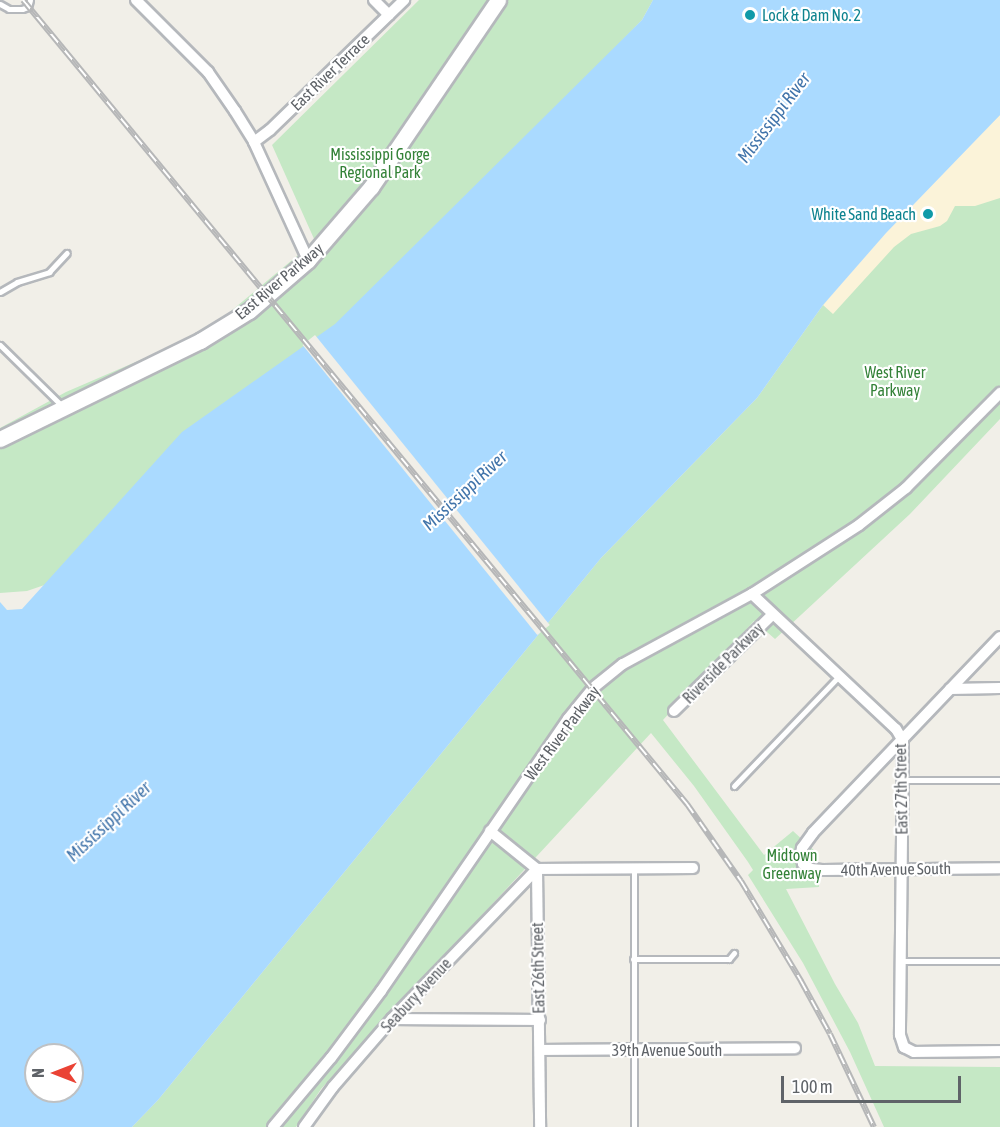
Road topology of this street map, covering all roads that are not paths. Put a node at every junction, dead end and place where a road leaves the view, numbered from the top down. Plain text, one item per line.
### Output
1 (30, 0) edge
2 (136, 0) edge
3 (374, 0) edge
4 (404, 0) edge
5 (498, 0) edge
6 (0, 4) edge
7 (389, 15) junction
8 (254, 142) junction
9 (67, 253) dead end
10 (308, 260) junction
11 (0, 292) edge
12 (0, 345) edge
13 (1000, 393) edge
14 (62, 406) junction
15 (0, 439) edge
16 (752, 594) junction
17 (772, 615) junction
18 (1000, 636) edge
19 (838, 676) junction
20 (1000, 688) edge
21 (950, 689) junction
22 (674, 711) dead end
23 (903, 741) junction
24 (903, 780) junction
25 (1000, 780) edge
26 (734, 786) dead end
27 (490, 831) junction
28 (693, 868) dead end
29 (902, 868) junction
30 (1000, 868) edge
31 (537, 869) junction
32 (634, 869) junction
33 (734, 953) dead end
34 (633, 959) junction
35 (901, 961) junction
36 (1000, 961) edge
37 (392, 1019) junction
38 (540, 1020) junction
39 (795, 1048) dead end
40 (540, 1050) junction
41 (633, 1050) junction
42 (1000, 1051) edge
43 (273, 1127) edge
44 (304, 1127) edge
45 (540, 1127) edge
46 (634, 1127) edge

1 - 6 lane
2 - 8 street
3 - 7 street
4 - 7 street, East River Terrace
5 - 10 street, East River Parkway
7 - 8 street, East River Terrace
8 - 10 street
9 - 11 lane
10 - 14 street, East River Parkway
12 - 14 lane
13 - 16 street, West River Parkway
14 - 15 street, East River Parkway
16 - 17 street, East 27th Street
16 - 27 street, West River Parkway
17 - 19 street, East 27th Street
17 - 22 street, Riverside Parkway
18 - 21 street
19 - 23 street, East 27th Street
19 - 26 lane
20 - 21 street
21 - 23 street
23 - 24 street, East 27th Street
23 - 29 street, 40th Avenue South
24 - 25 lane
24 - 29 street, East 27th Street
27 - 31 street
27 - 43 street, West River Parkway
28 - 32 street
29 - 30 street, 40th Avenue South
29 - 35 street, East 27th Street
31 - 32 street
31 - 37 street, Seabury Avenue
31 - 38 street, East 26th Street
32 - 34 lane
33 - 34 lane
34 - 41 lane
35 - 36 lane
35 - 42 street, East 27th Street
37 - 38 street
37 - 44 street, Seabury Avenue
38 - 40 street, East 26th Street
39 - 41 street, 39th Avenue South
40 - 41 street, 39th Avenue South
40 - 45 street, East 26th Street
41 - 46 lane

